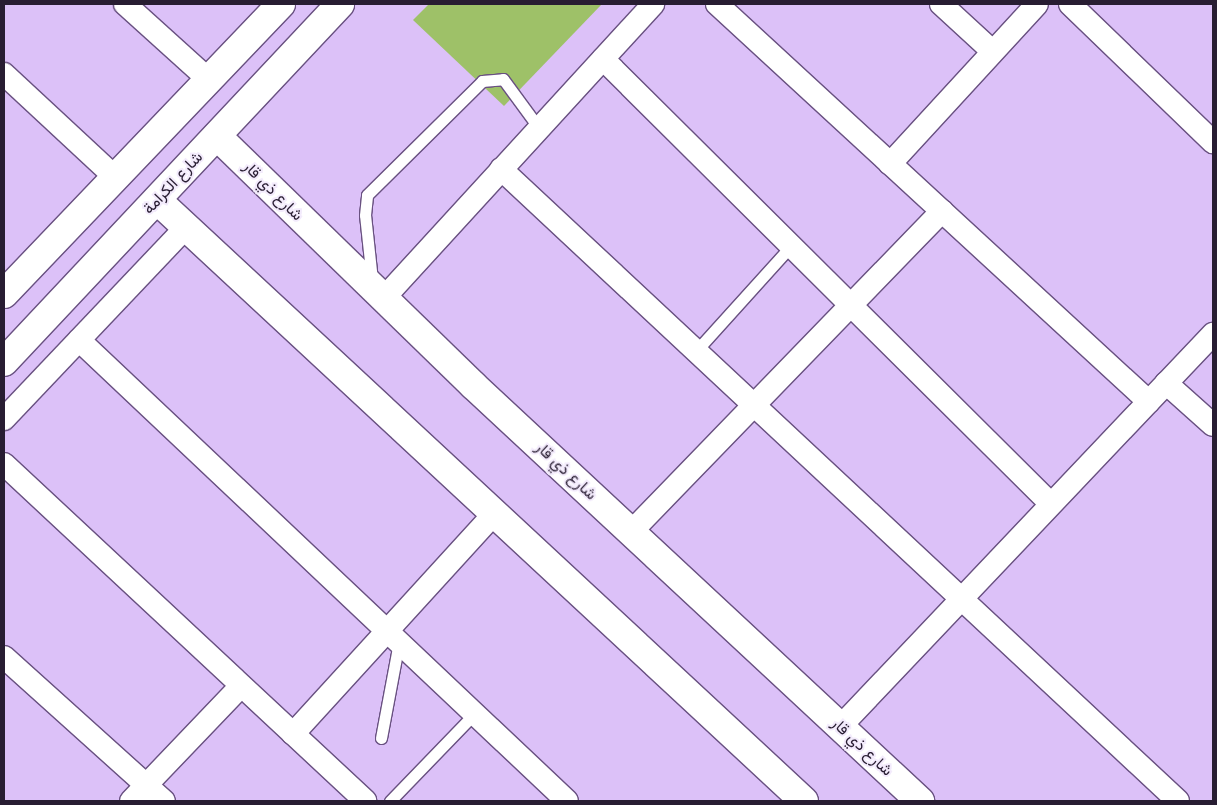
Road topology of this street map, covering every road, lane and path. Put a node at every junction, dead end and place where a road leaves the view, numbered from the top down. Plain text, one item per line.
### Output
1 (126, 4) edge
2 (281, 4) edge
3 (340, 4) edge
4 (653, 4) edge
5 (717, 4) edge
6 (941, 4) edge
7 (1037, 4) edge
8 (1070, 4) edge
9 (992, 50) junction
10 (603, 58) junction
11 (4, 74) edge
12 (209, 80) junction
13 (539, 128) junction
14 (217, 136) junction
15 (1213, 142) edge
16 (890, 164) junction
17 (502, 169) junction
18 (116, 177) junction
19 (157, 200) junction
20 (942, 211) junction
21 (184, 229) junction
22 (792, 246) junction
23 (6, 286) edge
24 (378, 294) junction
25 (851, 305) junction
26 (1213, 334) edge
27 (78, 340) junction
28 (696, 351) junction
29 (4, 362) edge
30 (1166, 383) junction
31 (1149, 402) junction
32 (754, 406) junction
33 (4, 419) edge
34 (1213, 425) edge
35 (4, 464) edge
36 (1051, 504) junction
37 (495, 513) junction
38 (631, 532) junction
39 (961, 599) junction
40 (393, 637) junction
41 (4, 658) edge
42 (241, 686) junction
43 (474, 714) junction
44 (840, 727) junction
45 (293, 734) junction
46 (381, 738) dead end
47 (138, 793) edge
48 (164, 801) edge
49 (365, 801) edge
50 (390, 801) edge
51 (567, 801) edge
52 (804, 801) edge
53 (920, 801) edge
54 (1178, 801) edge

1 - 12 street
2 - 12 street
3 - 14 street, شارع الكرامة
4 - 10 street
5 - 16 street
6 - 9 street
7 - 9 street
8 - 15 street
9 - 16 street
10 - 13 street
10 - 22 street
11 - 18 street
12 - 18 street
13 - 17 street
13 - 24 lane
14 - 19 street, شارع الكرامة
14 - 24 street, شارع ذي قار
16 - 20 street
17 - 24 street
17 - 28 street
18 - 23 street
19 - 21 street
19 - 29 street, شارع الكرامة
20 - 25 street
20 - 31 street
21 - 27 street
21 - 37 street
22 - 25 street
22 - 28 lane
24 - 38 street, شارع ذي قار
25 - 32 street
25 - 36 street
26 - 30 street
27 - 33 street
27 - 40 street
28 - 32 street
30 - 31 street
30 - 34 street
31 - 36 street
32 - 38 street
32 - 39 street
35 - 42 street
36 - 39 street
37 - 40 street
37 - 52 street
38 - 44 street, شارع ذي قار
39 - 44 street
39 - 54 street
40 - 43 street
40 - 45 street
40 - 46 lane
41 - 47 street
42 - 45 street
42 - 47 street
43 - 50 lane
43 - 51 street
44 - 53 street, شارع ذي قار
45 - 49 street
47 - 48 street

